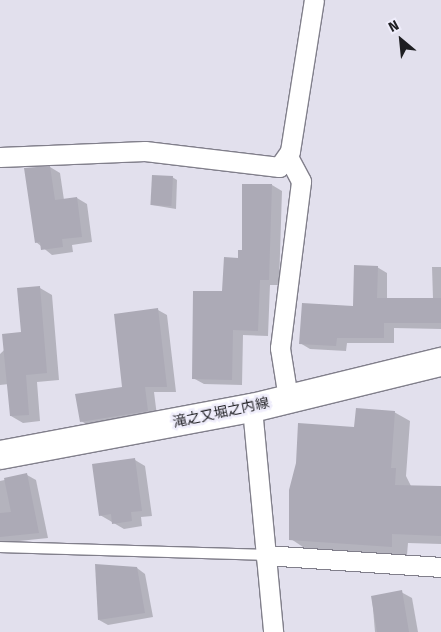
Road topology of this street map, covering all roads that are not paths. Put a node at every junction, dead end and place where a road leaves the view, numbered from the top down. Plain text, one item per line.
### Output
1 (314, 0) edge
2 (0, 157) edge
3 (288, 157) junction
4 (441, 362) edge
5 (288, 398) junction
6 (252, 408) junction
7 (0, 455) edge
8 (0, 547) edge
9 (265, 555) junction
10 (441, 567) edge
11 (273, 632) edge

1 - 3 street
2 - 3 street
3 - 5 street
4 - 5 main road, 滝之又堀之内線
5 - 6 main road, 滝之又堀之内線
6 - 7 main road, 滝之又堀之内線
6 - 9 street
8 - 9 lane
9 - 10 street
9 - 11 street

